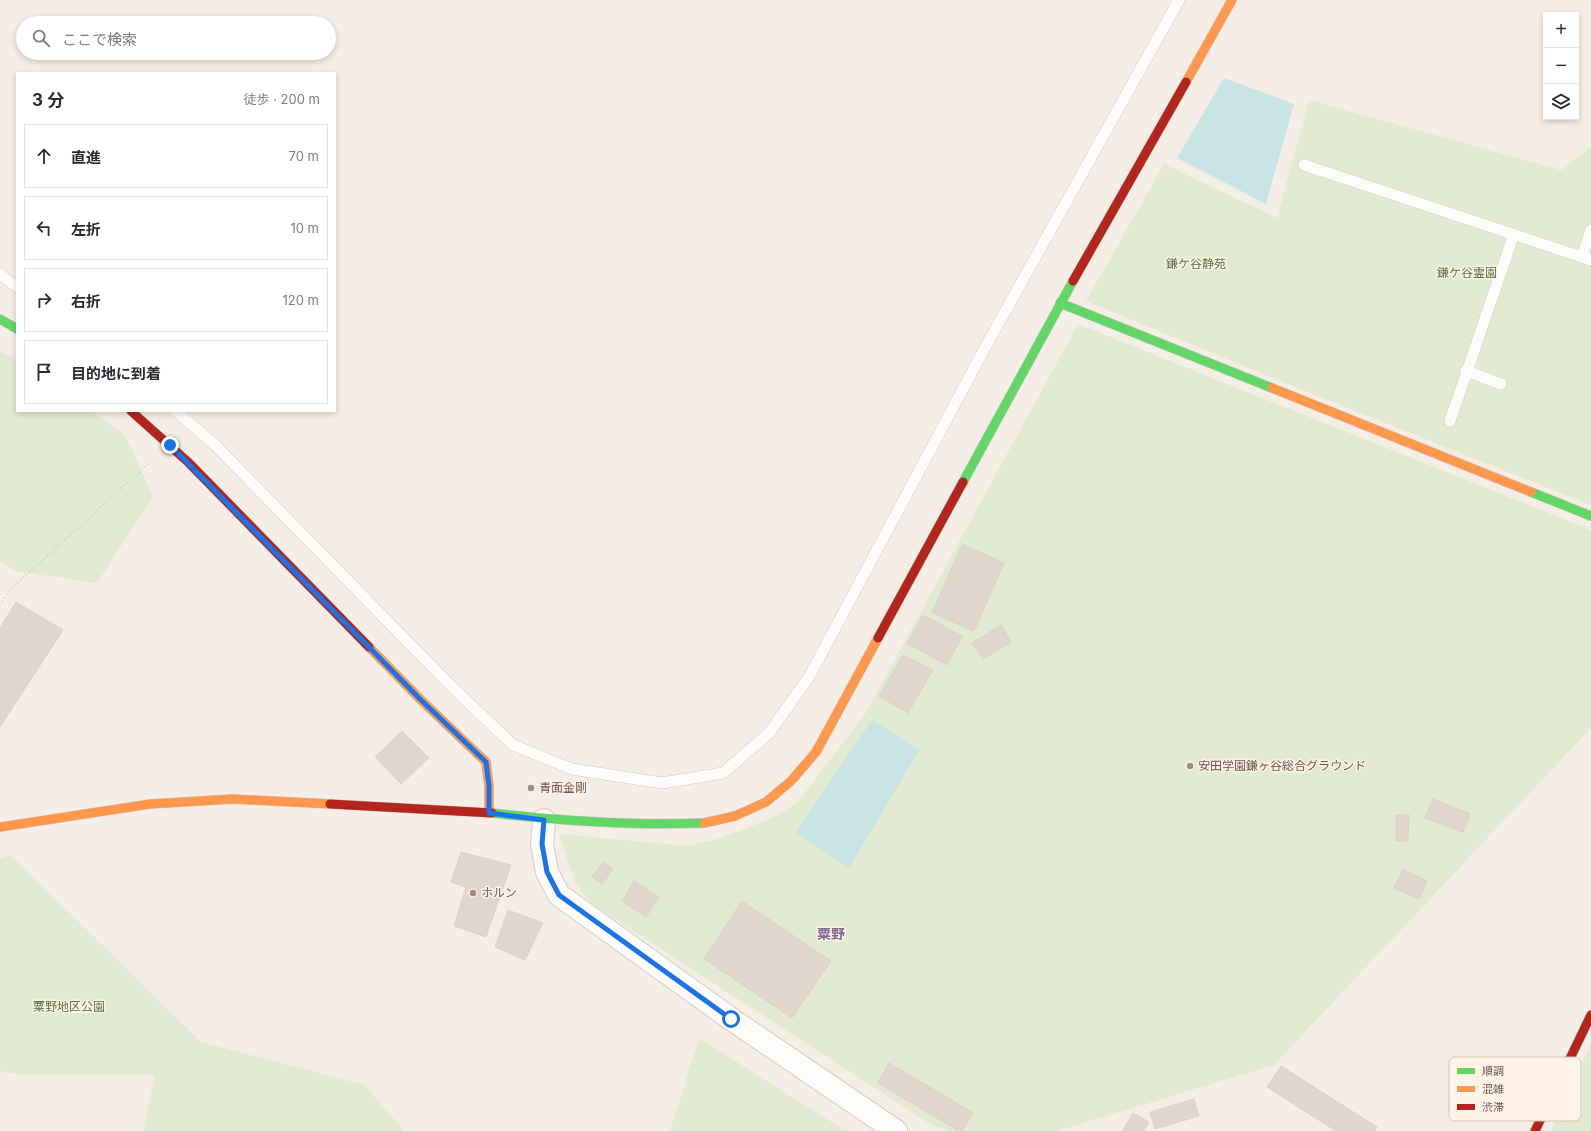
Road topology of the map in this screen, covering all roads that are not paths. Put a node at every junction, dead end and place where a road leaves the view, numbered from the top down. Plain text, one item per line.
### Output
1 (1180, 0) edge
2 (1232, 0) edge
3 (1304, 165) dead end
4 (1591, 230) edge
5 (1514, 234) junction
6 (1586, 259) edge
7 (0, 274) edge
8 (16, 286) edge
9 (1060, 303) junction
10 (0, 320) edge
11 (16, 329) edge
12 (1466, 371) junction
13 (1501, 384) dead end
14 (132, 412) edge
15 (177, 412) edge
16 (1450, 420) dead end
17 (1591, 516) edge
18 (489, 813) junction
19 (544, 820) junction
20 (0, 827) edge
21 (1591, 1015) edge
22 (1571, 1057) edge
23 (1540, 1121) edge
24 (896, 1131) edge
25 (1535, 1131) edge

1 - 15 lane
2 - 9 main road
3 - 5 lane
4 - 6 lane
5 - 6 lane
5 - 12 lane
7 - 8 lane
9 - 17 main road
9 - 19 main road
10 - 11 main road
12 - 13 lane
12 - 16 lane
14 - 18 main road
18 - 19 main road
18 - 20 main road
19 - 24 street
21 - 22 main road
23 - 25 main road

